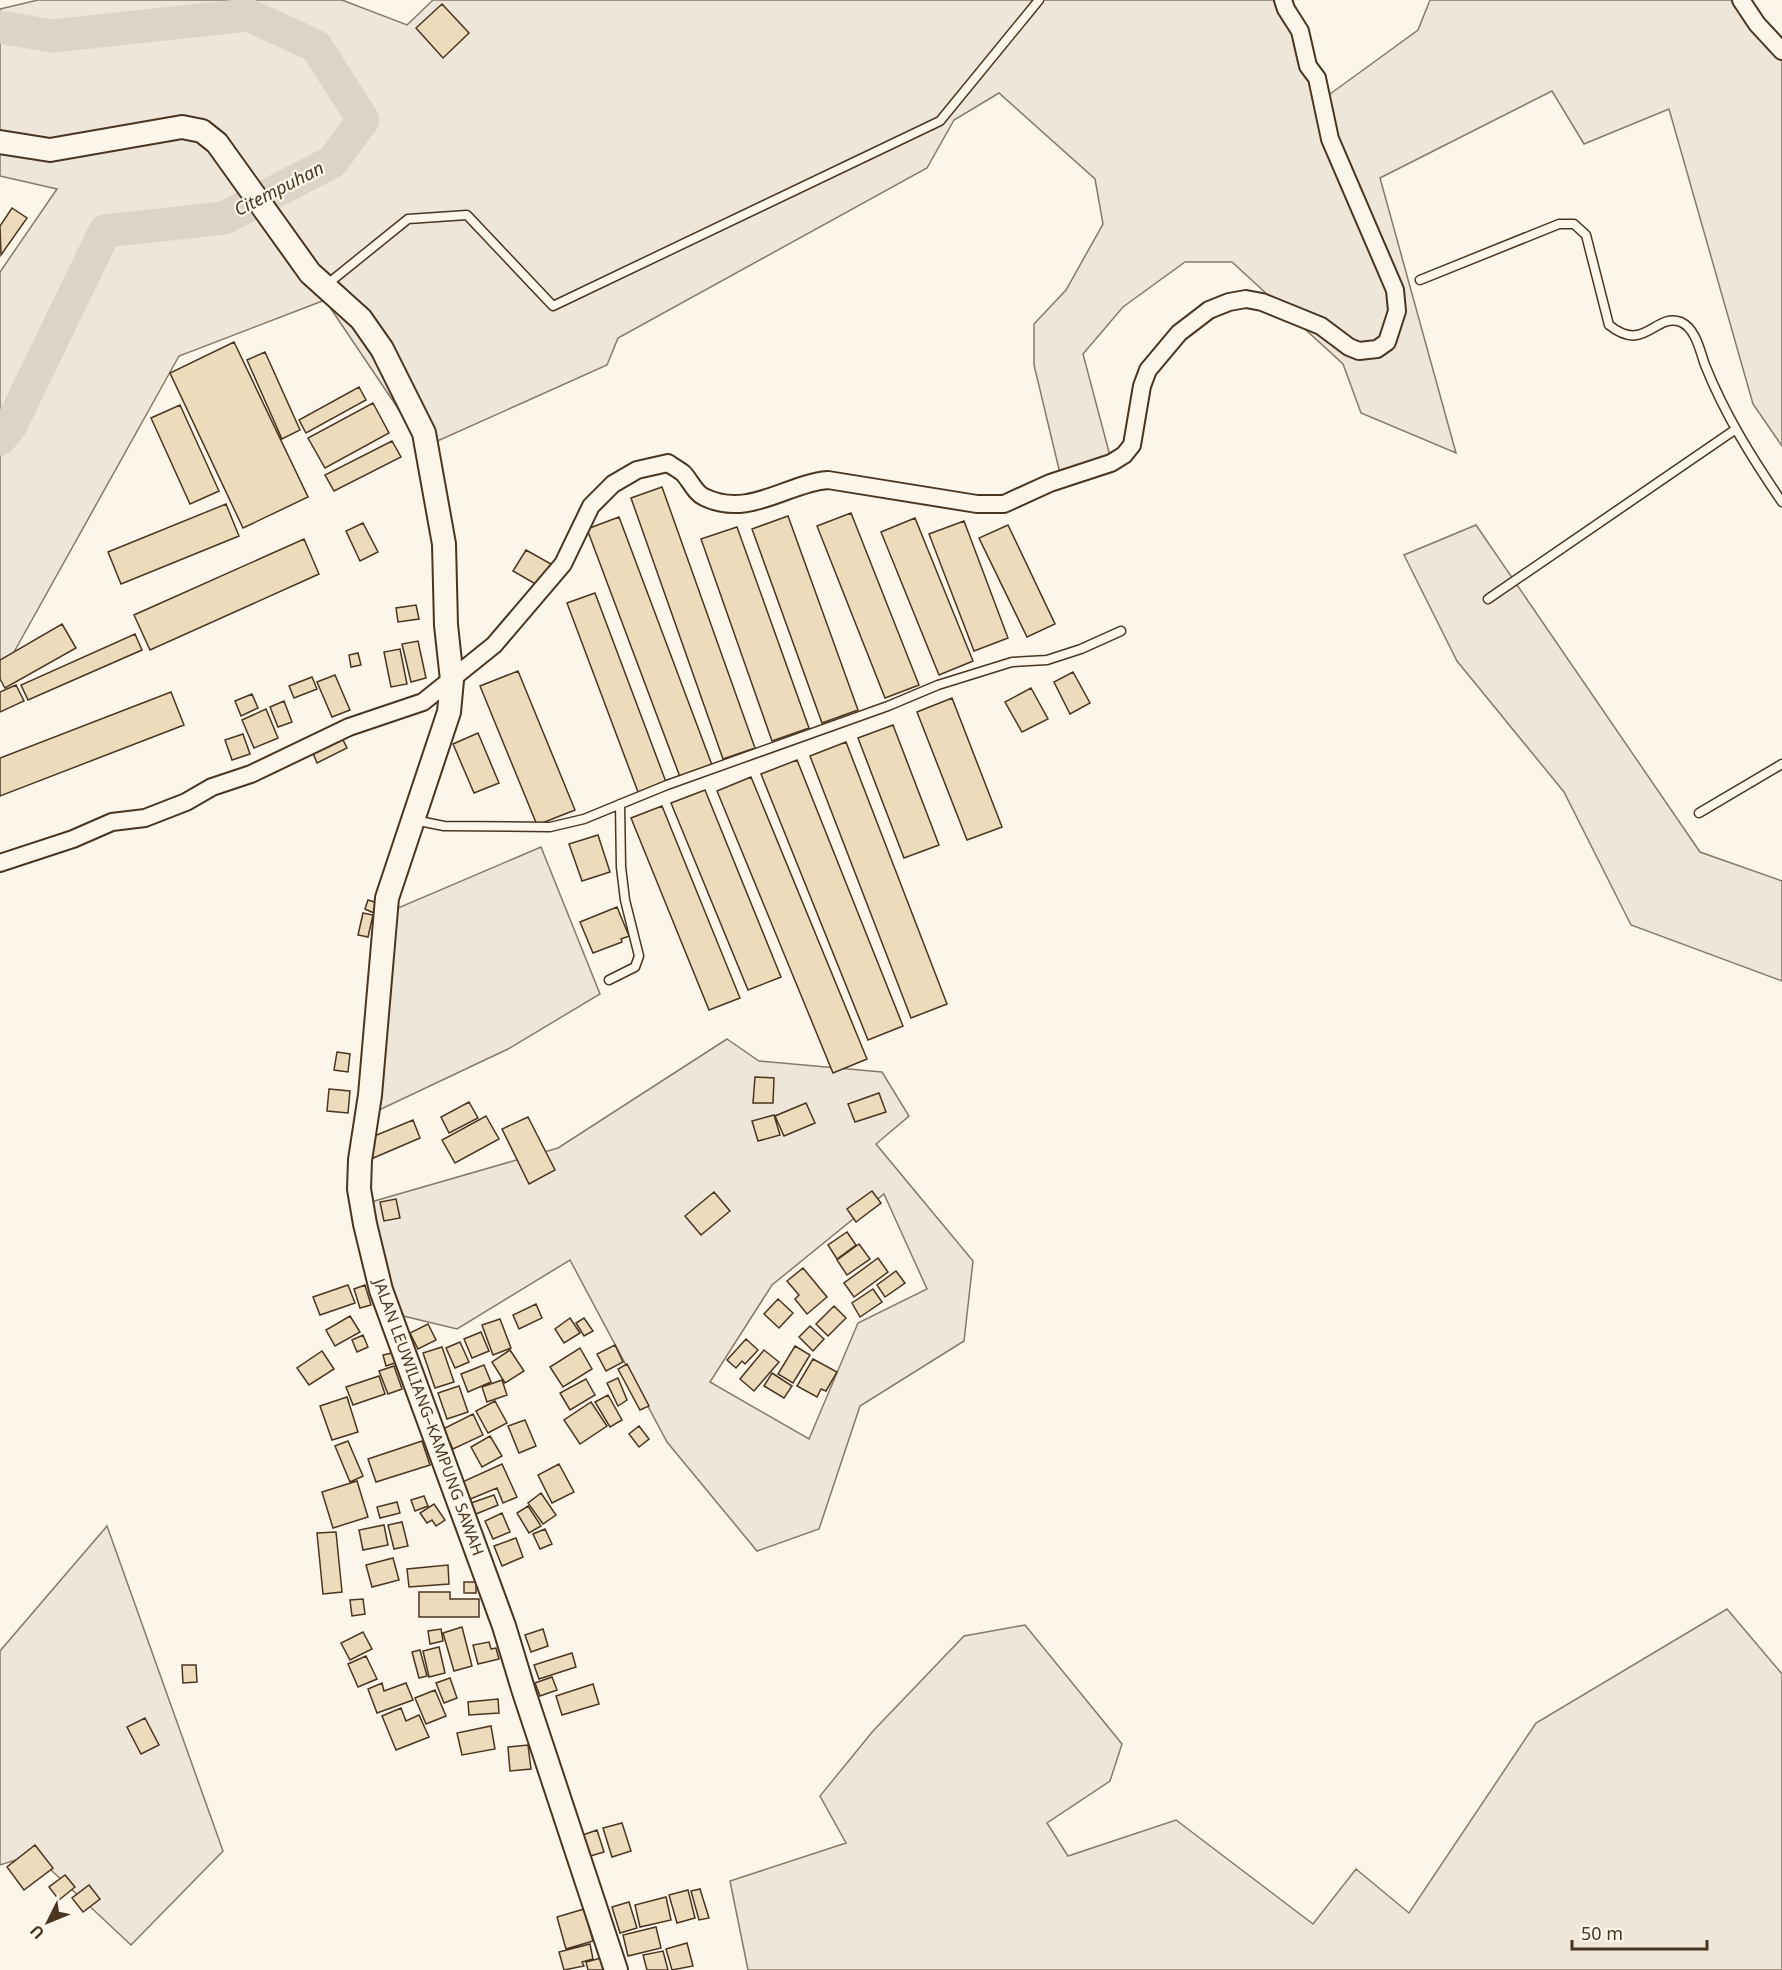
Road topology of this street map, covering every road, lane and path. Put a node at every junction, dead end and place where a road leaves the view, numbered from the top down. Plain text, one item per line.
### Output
1 (1039, 0) edge
2 (1283, 0) edge
3 (1741, 0) edge
4 (1782, 51) edge
5 (0, 142) edge
6 (318, 279) junction
7 (1420, 280) dead end
8 (1736, 429) junction
9 (1782, 502) edge
10 (1488, 599) dead end
11 (1121, 631) dead end
12 (452, 680) junction
13 (1782, 764) edge
14 (620, 804) junction
15 (1699, 813) dead end
16 (414, 820) junction
17 (0, 863) edge
18 (609, 980) dead end
19 (616, 1970) edge

1 - 6 lane
2 - 12 street
3 - 4 street
5 - 6 main road, JALAN LEUWILIANG–KAMPUNG SAWAH
6 - 12 main road, JALAN LEUWILIANG–KAMPUNG SAWAH
7 - 8 lane
8 - 9 lane
8 - 10 lane
11 - 14 lane
12 - 16 main road, JALAN LEUWILIANG–KAMPUNG SAWAH
12 - 17 street
13 - 15 lane
14 - 16 lane
14 - 18 lane
16 - 19 main road, JALAN LEUWILIANG–KAMPUNG SAWAH

